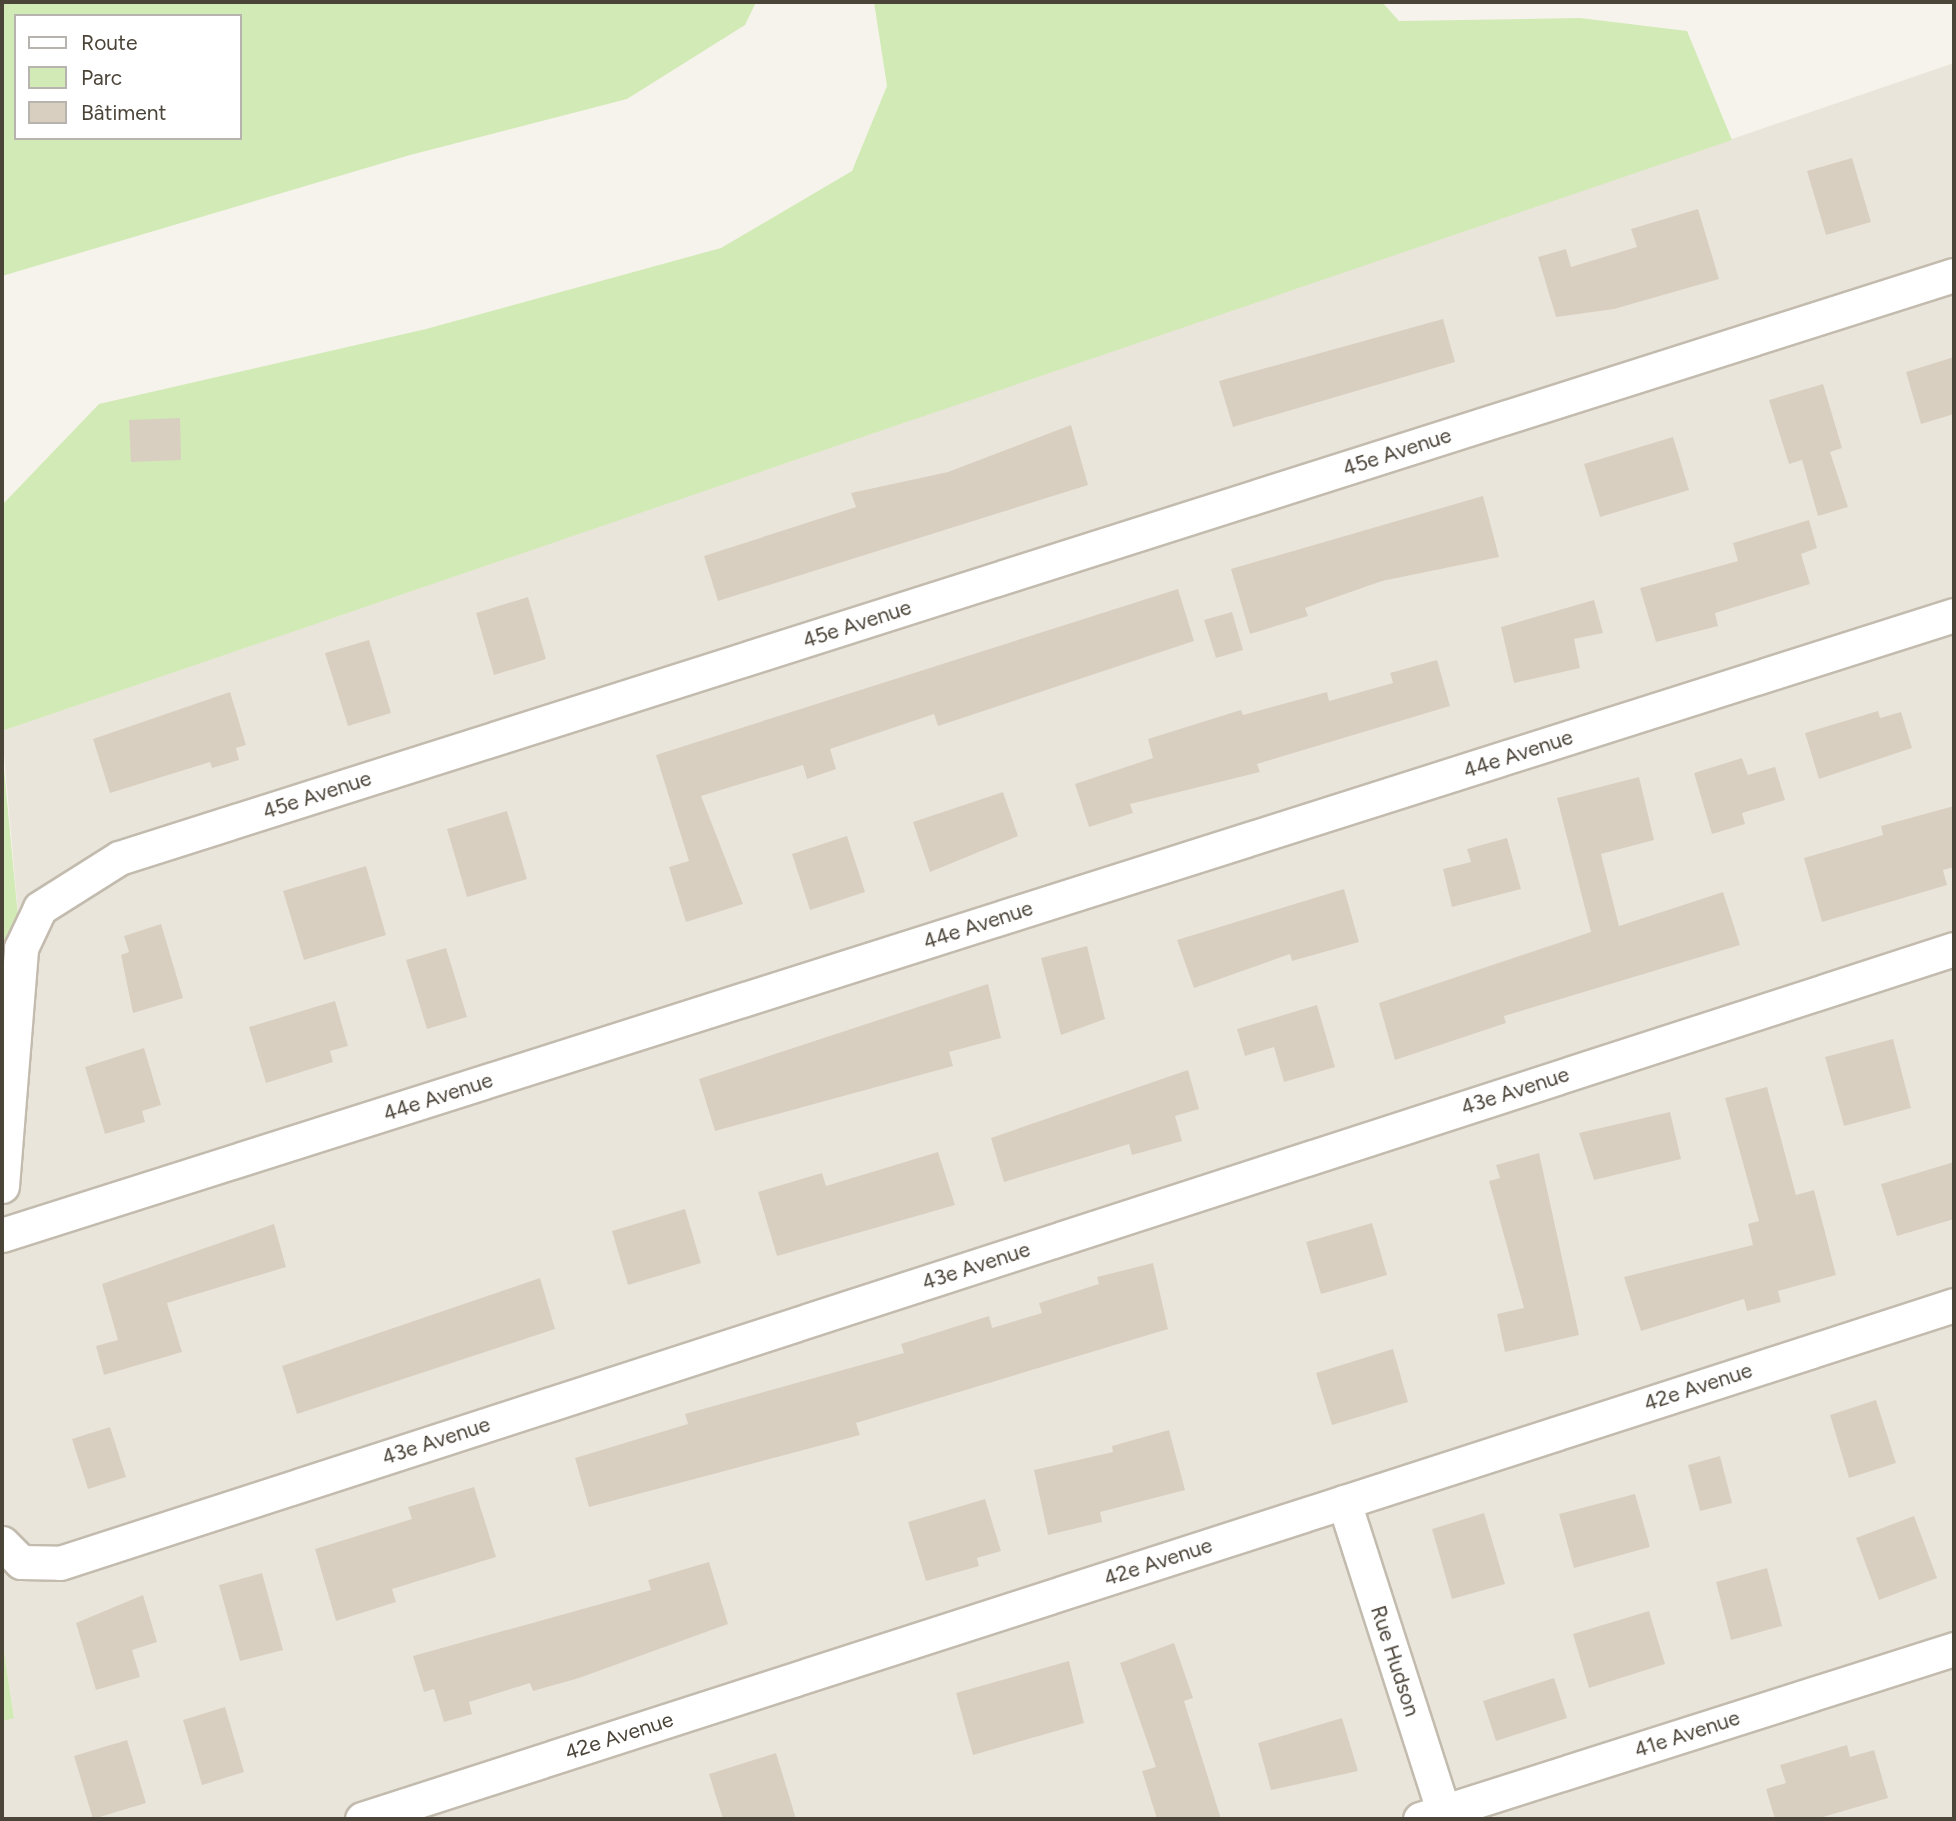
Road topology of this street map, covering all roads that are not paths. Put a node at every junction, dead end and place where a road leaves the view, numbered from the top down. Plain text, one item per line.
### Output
1 (1954, 275) edge
2 (1954, 615) edge
3 (1954, 949) edge
4 (2, 1186) edge
5 (2, 1235) edge
6 (1954, 1305) edge
7 (1344, 1502) junction
8 (2, 1543) edge
9 (1954, 1649) edge
10 (1436, 1817) edge
11 (362, 1819) edge

1 - 4 street, 45e Avenue
2 - 5 street, 44e Avenue
3 - 8 street, 43e Avenue
6 - 7 street, 42e Avenue
7 - 10 street, Rue Hudson
7 - 11 street, 42e Avenue
9 - 10 street, 41e Avenue

